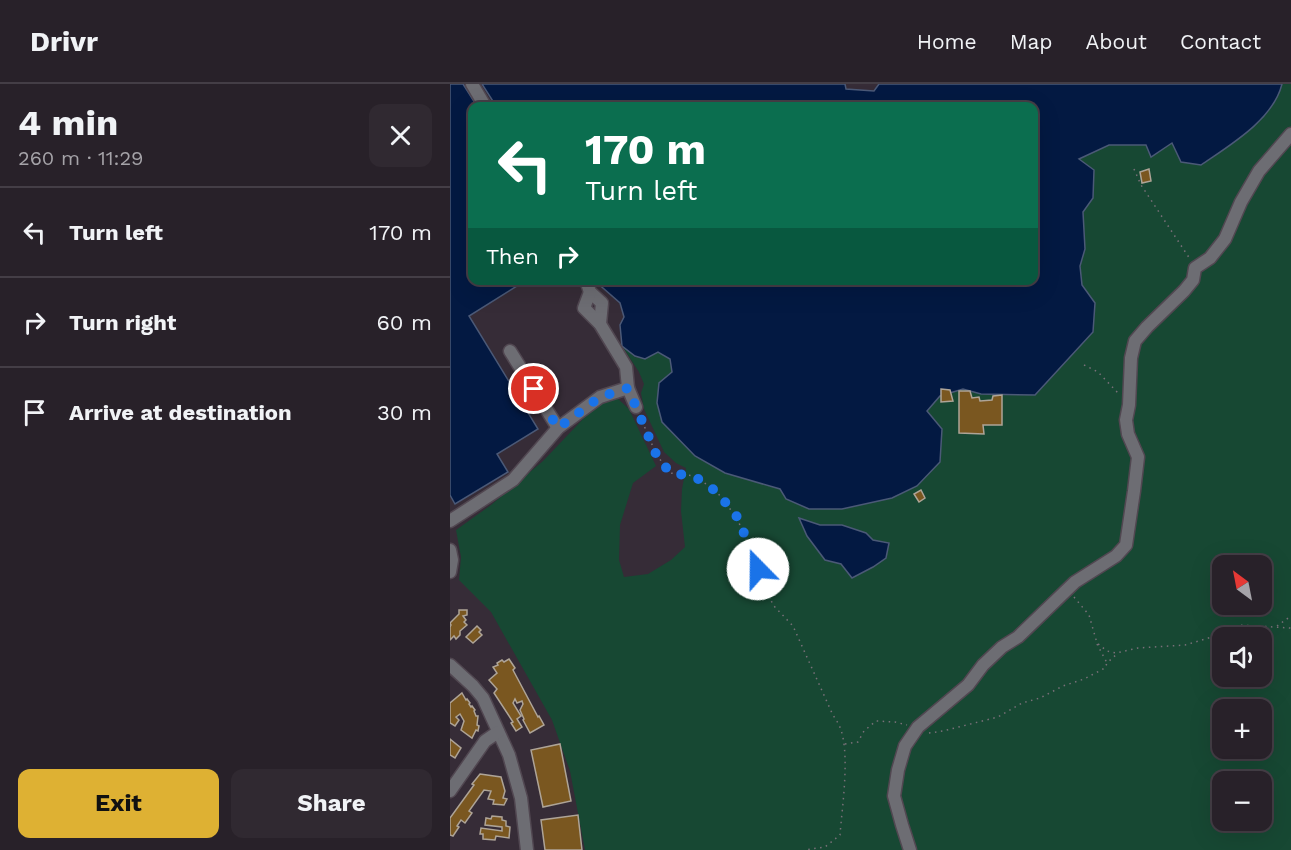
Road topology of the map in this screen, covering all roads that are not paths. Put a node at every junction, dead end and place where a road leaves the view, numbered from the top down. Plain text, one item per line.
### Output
1 (472, 84) edge
2 (483, 102) edge
3 (1291, 134) edge
4 (588, 286) edge
5 (510, 351) dead end
6 (628, 388) junction
7 (636, 407) road end
8 (558, 428) junction
9 (450, 521) edge
10 (450, 550) edge
11 (450, 572) edge
12 (450, 664) edge
13 (498, 732) junction
14 (450, 791) edge
15 (526, 850) edge
16 (910, 850) edge

1 - 2 street
3 - 16 street
4 - 6 street
5 - 8 street
6 - 7 street
6 - 8 street
8 - 9 street
10 - 11 street
12 - 13 street
13 - 14 street
13 - 15 street

